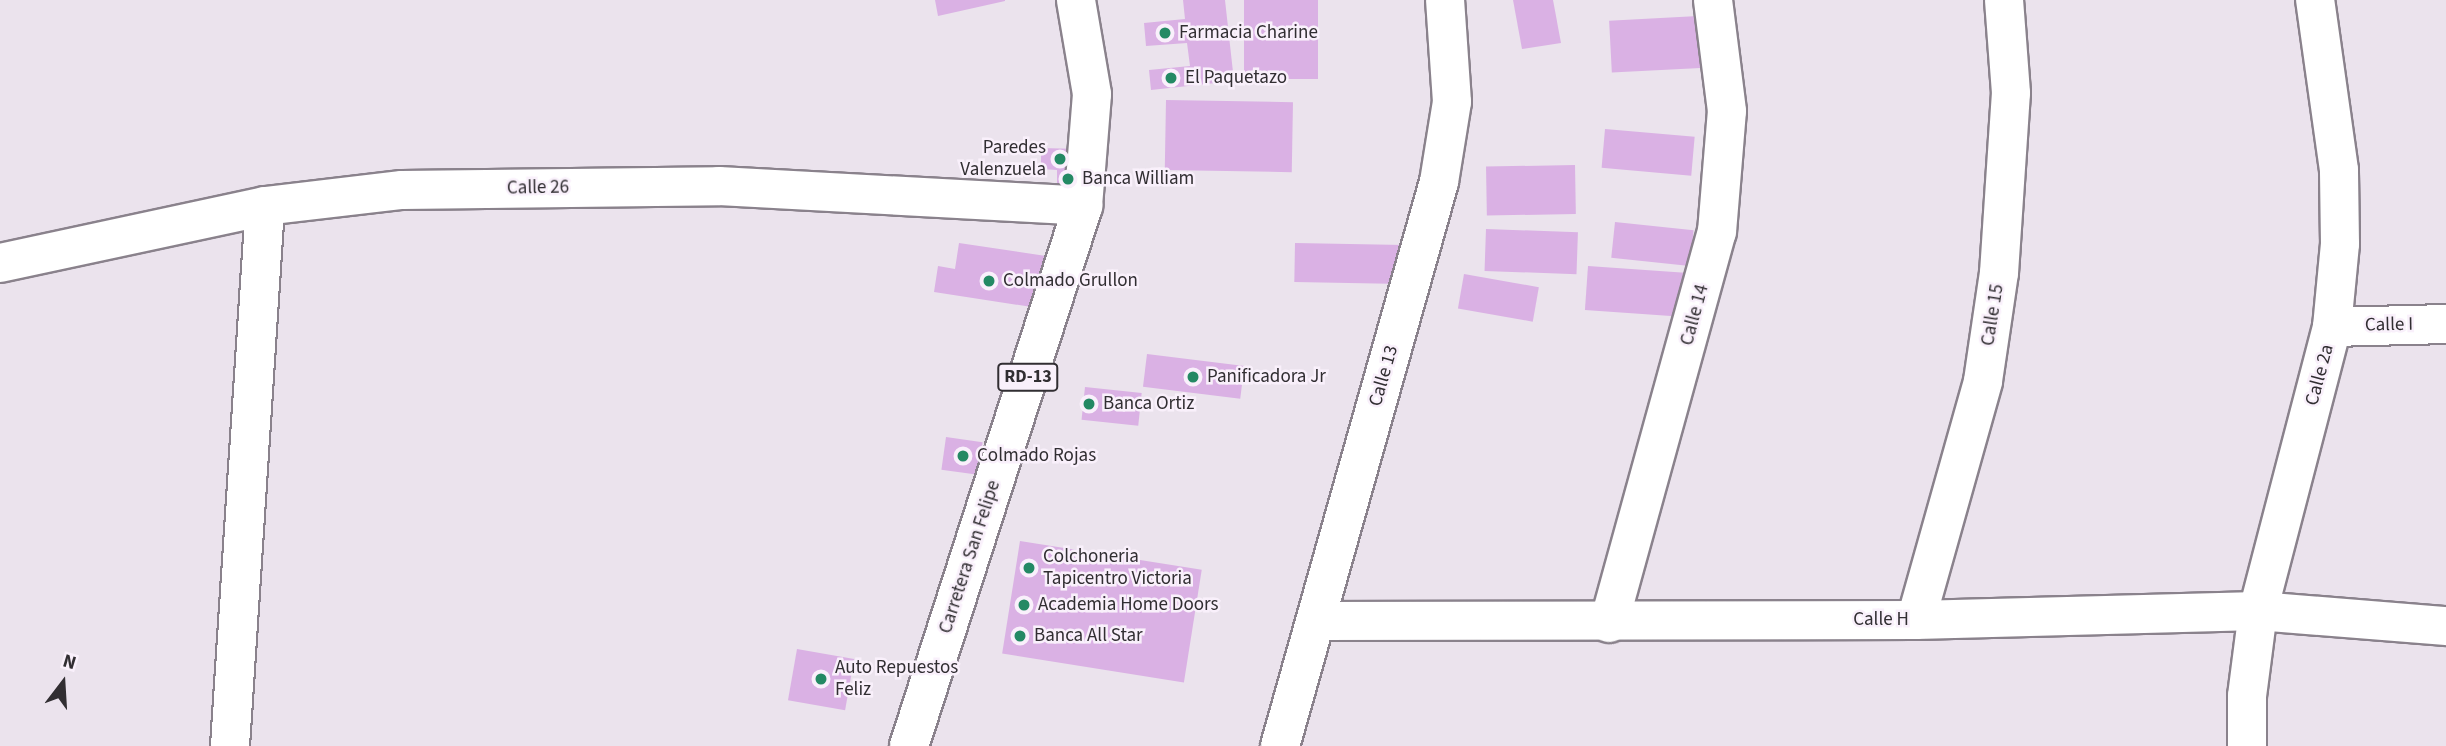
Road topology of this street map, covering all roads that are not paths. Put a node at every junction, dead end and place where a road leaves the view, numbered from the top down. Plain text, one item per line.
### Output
1 (1076, 0) edge
2 (1445, 0) edge
3 (1713, 0) edge
4 (2004, 0) edge
5 (2315, 0) edge
6 (265, 206) junction
7 (1083, 206) junction
8 (0, 263) edge
9 (2446, 324) edge
10 (2332, 327) junction
11 (2258, 611) junction
12 (1916, 620) junction
13 (1315, 621) junction
14 (1609, 623) junction
15 (2446, 626) edge
16 (230, 746) edge
17 (909, 746) edge
18 (1280, 746) edge
19 (2247, 746) edge

1 - 7 street, Carretera San Felipe / RD-13
2 - 13 street, Calle 13
3 - 14 street, Calle 14
4 - 12 street, Calle 15
5 - 10 street, Calle 2a
6 - 7 street, Calle 26
6 - 8 street, Calle 26
6 - 16 street
7 - 17 street, Carretera San Felipe / RD-13
9 - 10 street, Calle I
10 - 11 street, Calle 2a
11 - 12 street, Calle H
11 - 15 street, Calle H
11 - 19 street, Calle 2a
12 - 14 street, Calle H
13 - 14 street, Calle H
13 - 18 street, Calle 13

